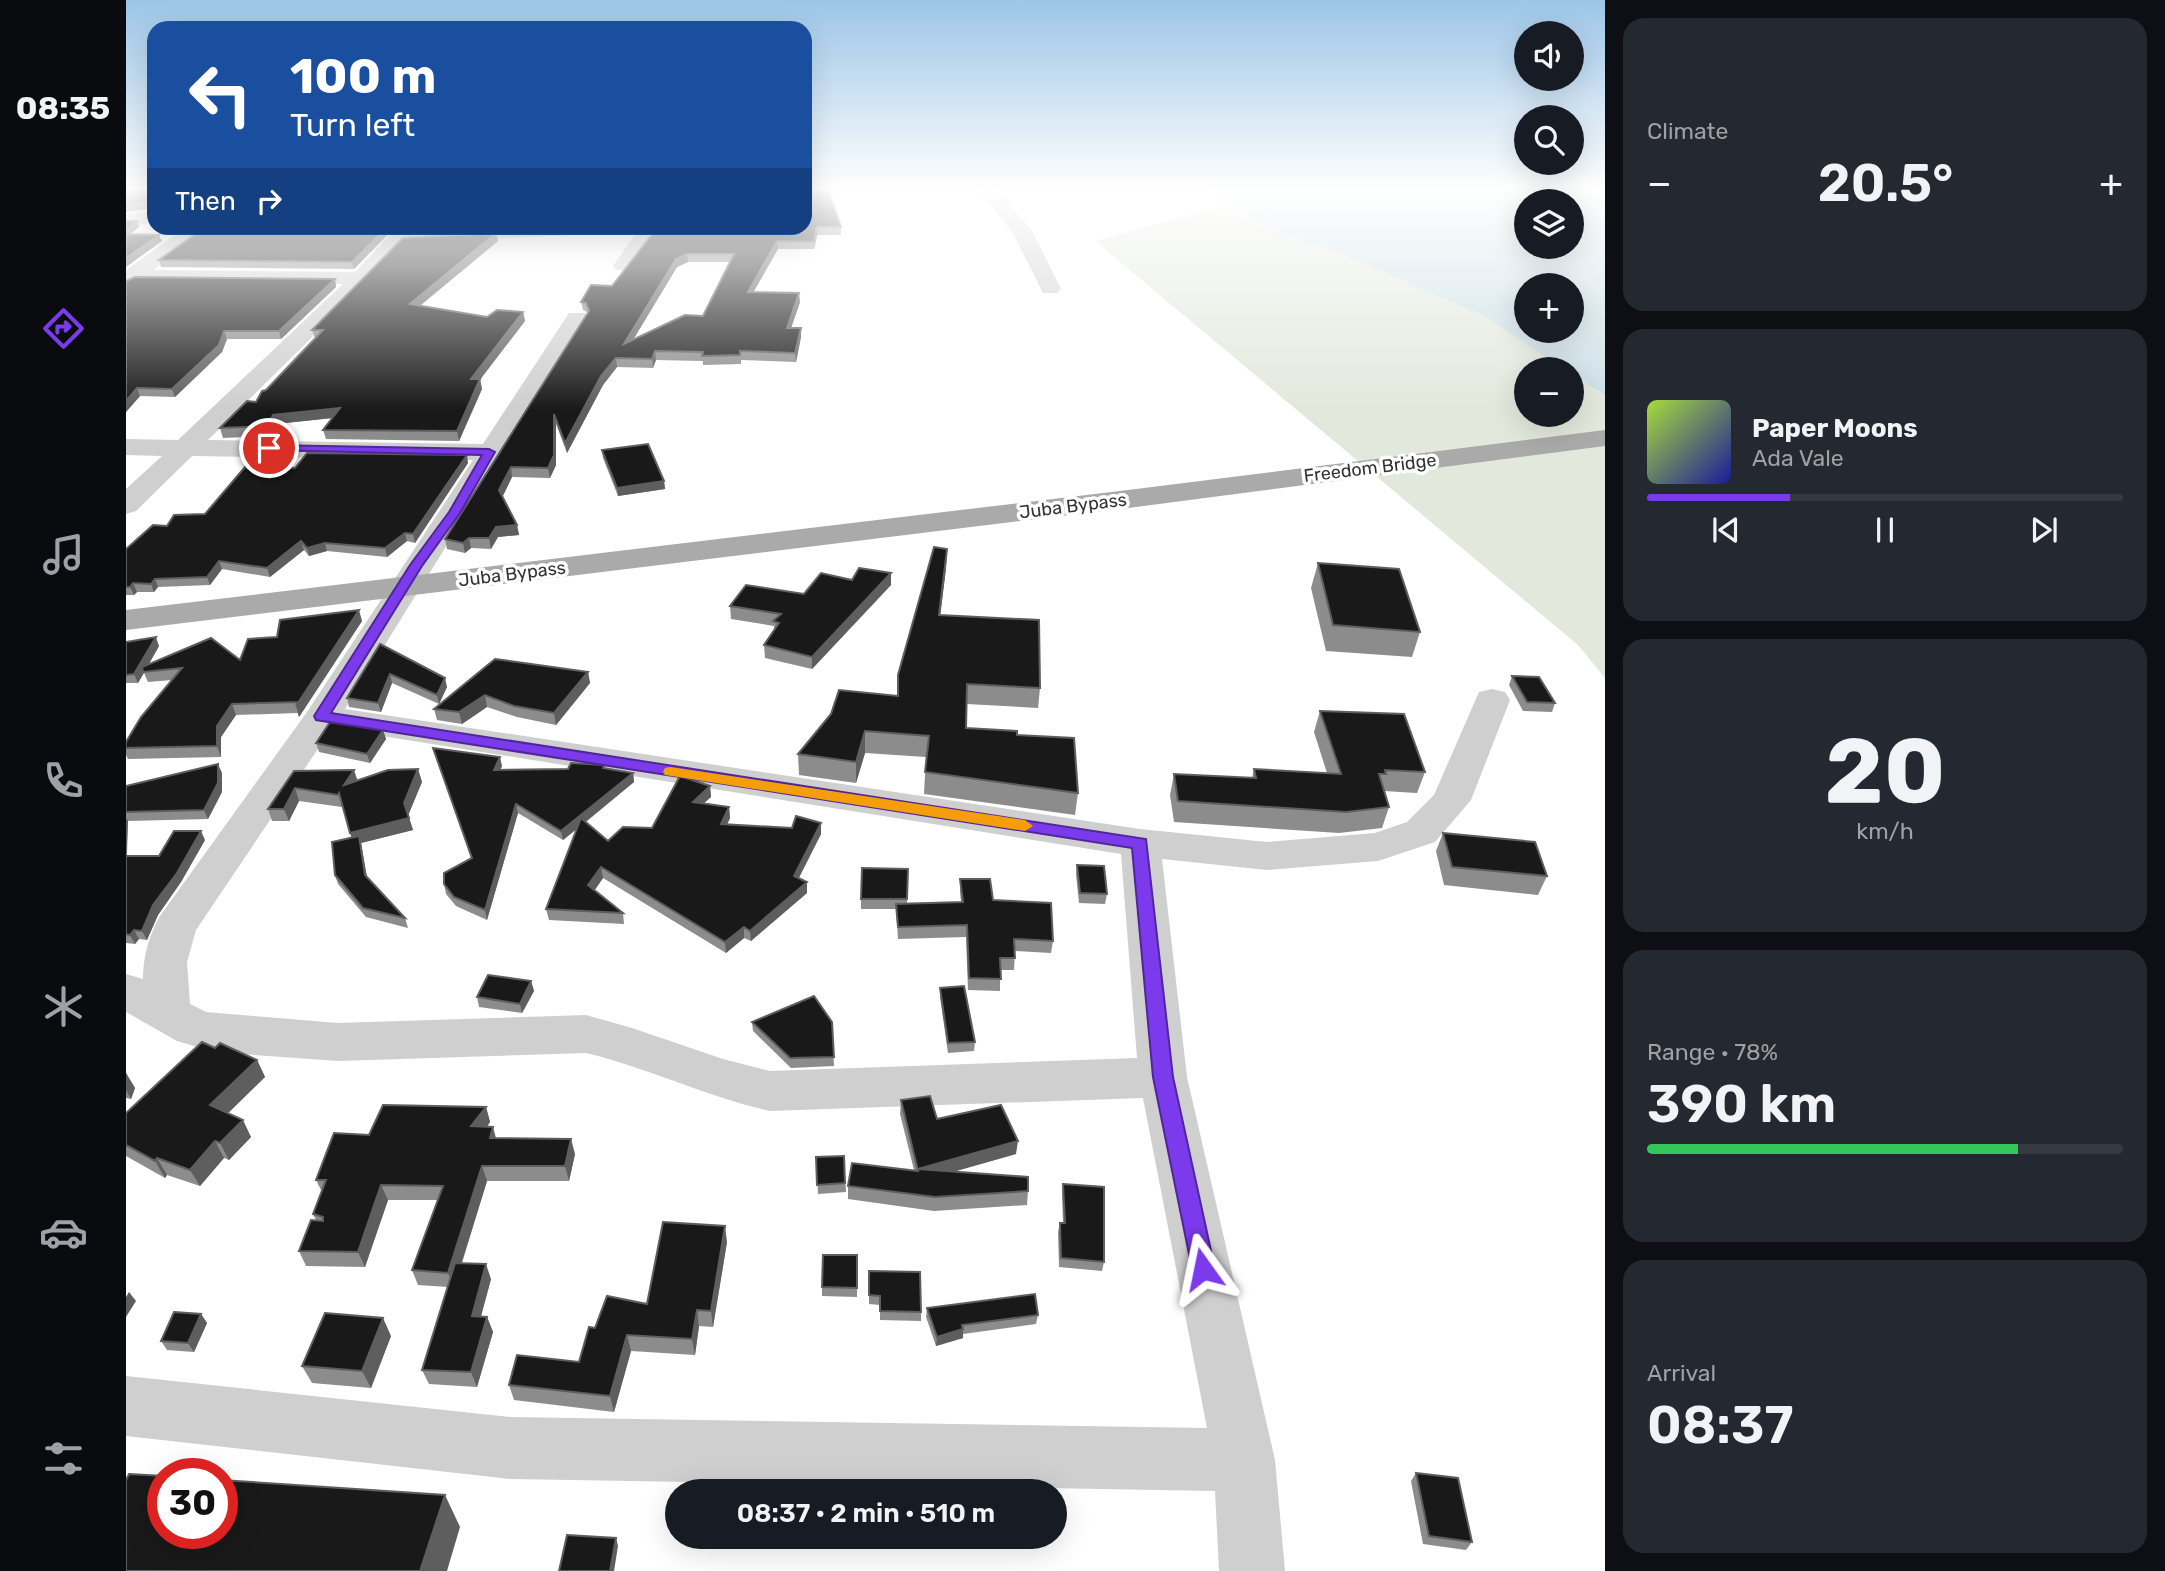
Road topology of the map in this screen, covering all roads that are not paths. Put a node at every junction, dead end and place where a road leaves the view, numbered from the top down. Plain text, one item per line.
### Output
1 (148, 263) edge
2 (374, 263) edge
3 (625, 263) edge
4 (1038, 263) edge
5 (623, 266) dead end
6 (128, 278) edge
7 (361, 278) junction
8 (1050, 289) dead end
9 (577, 318) dead end
10 (1605, 438) edge
11 (186, 446) junction
12 (126, 447) edge
13 (489, 452) junction
14 (1136, 498) joint
15 (126, 505) edge
16 (399, 596) junction
17 (126, 620) edge
18 (126, 641) edge
19 (1492, 699) dead end
20 (322, 716) junction
21 (1140, 843) junction
22 (126, 991) edge
23 (167, 1012) junction
24 (1163, 1077) junction
25 (126, 1406) edge
26 (1244, 1460) junction
27 (1252, 1571) edge

1 - 6 street
2 - 7 street
3 - 5 street
4 - 8 street
6 - 7 street
7 - 11 street
9 - 13 street
10 - 14 main road, Freedom Bridge
11 - 12 street
11 - 13 street
11 - 15 street
13 - 16 street
14 - 16 main road, Juba Bypass
16 - 17 main road, Juba Bypass
16 - 18 main road, Juba Bypass
16 - 20 street
19 - 21 street
20 - 21 street
20 - 23 street
21 - 24 street
22 - 23 street
23 - 24 street
24 - 26 street
25 - 26 street
26 - 27 street

